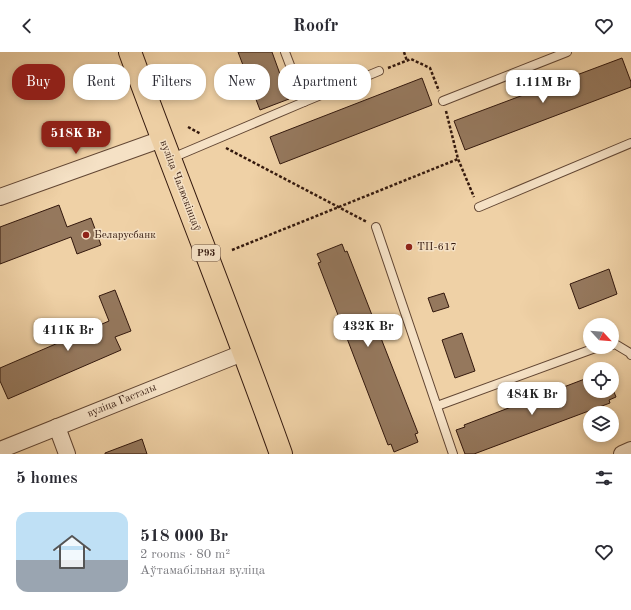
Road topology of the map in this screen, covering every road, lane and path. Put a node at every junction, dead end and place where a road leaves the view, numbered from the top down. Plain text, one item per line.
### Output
1 (130, 52) edge
2 (285, 52) edge
3 (404, 52) edge
4 (567, 52) edge
5 (407, 61) junction
6 (379, 71) joint
7 (443, 101) junction
8 (304, 102) junction
9 (188, 127) dead end
10 (162, 139) junction
11 (212, 140) junction
12 (631, 143) edge
13 (169, 159) junction
14 (458, 159) junction
15 (0, 197) edge
16 (338, 207) junction
17 (479, 207) joint
18 (376, 227) joint
19 (232, 250) dead end
20 (619, 346) edge
21 (245, 352) junction
22 (583, 352) edge
23 (631, 355) edge
24 (437, 406) junction
25 (56, 427) junction
26 (0, 450) edge
27 (631, 450) edge
28 (67, 454) edge
29 (281, 454) edge
30 (453, 454) edge
31 (622, 454) edge

1 - 10 main road, вуліца Чалюскінцаў / Р93
2 - 8 lane
3 - 5 path
4 - 7 lane
5 - 6 path
5 - 7 path
6 - 8 lane
7 - 14 path
8 - 11 lane
9 - 11 path
10 - 13 main road, вуліца Чалюскінцаў / Р93
10 - 15 street
11 - 13 lane
11 - 16 path
12 - 17 lane
13 - 21 main road, вуліца Чалюскінцаў / Р93
14 - 16 path
14 - 17 path
16 - 18 path
16 - 19 path
18 - 24 lane
20 - 23 lane
21 - 25 street, вуліца Гастэлы
21 - 29 main road, вуліца Чалюскінцаў / Р93
22 - 24 lane
24 - 30 lane
25 - 26 street, вуліца Гастэлы
25 - 28 street
27 - 31 street

